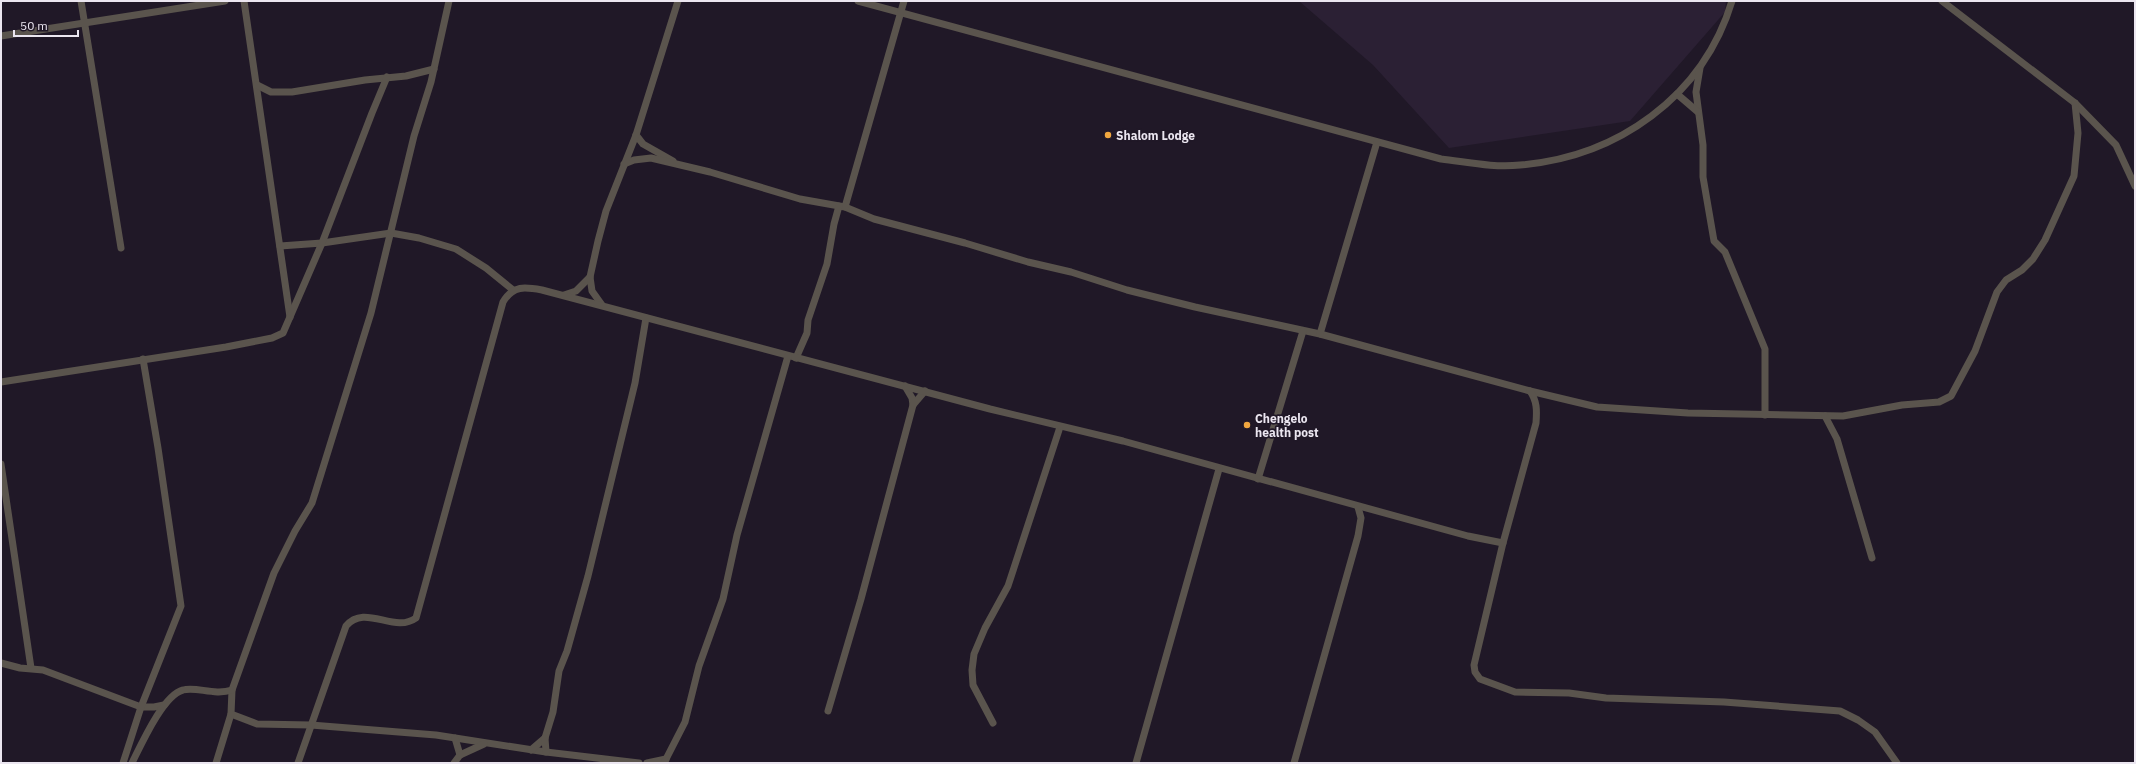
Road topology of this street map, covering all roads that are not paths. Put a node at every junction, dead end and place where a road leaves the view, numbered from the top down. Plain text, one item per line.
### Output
1 (81, 1) edge
2 (225, 1) edge
3 (244, 1) edge
4 (449, 1) edge
5 (678, 1) edge
6 (858, 1) edge
7 (904, 1) edge
8 (1732, 1) edge
9 (1942, 1) edge
10 (900, 12) junction
11 (84, 24) junction
12 (1, 36) edge
13 (1700, 68) junction
14 (434, 69) junction
15 (387, 78) junction
16 (257, 85) junction
17 (1677, 94) junction
18 (2076, 103) junction
19 (1698, 112) junction
20 (636, 135) junction
21 (1377, 142) junction
22 (624, 164) junction
23 (680, 164) junction
24 (2135, 186) edge
25 (842, 207) junction
26 (391, 233) junction
27 (322, 243) junction
28 (280, 246) junction
29 (121, 248) dead end
30 (590, 277) junction
31 (513, 290) junction
32 (563, 295) junction
33 (603, 306) junction
34 (290, 317) junction
35 (646, 318) junction
36 (1303, 330) junction
37 (1320, 334) junction
38 (788, 356) junction
39 (796, 358) junction
40 (142, 359) junction
41 (1, 382) edge
42 (906, 386) junction
43 (925, 391) junction
44 (1530, 391) junction
45 (913, 405) junction
46 (1765, 415) junction
47 (1825, 416) junction
48 (1060, 427) junction
49 (1, 464) edge
50 (1219, 469) junction
51 (1258, 479) junction
52 (1358, 507) junction
53 (1503, 543) junction
54 (1872, 558) dead end
55 (1, 663) edge
56 (31, 668) junction
57 (232, 690) junction
58 (164, 705) junction
59 (141, 707) junction
60 (828, 711) dead end
61 (231, 714) junction
62 (993, 723) dead end
63 (297, 724) junction
64 (311, 725) junction
65 (455, 738) junction
66 (546, 738) junction
67 (306, 739) junction
68 (487, 743) junction
69 (531, 750) junction
70 (546, 752) junction
71 (460, 755) junction
72 (665, 761) edge
73 (123, 763) edge
74 (132, 763) edge
75 (216, 763) edge
76 (298, 763) edge
77 (454, 763) edge
78 (639, 763) edge
79 (647, 763) edge
80 (1136, 763) edge
81 (1294, 763) edge
82 (1897, 763) edge

1 - 11 street
2 - 11 street
3 - 16 street
4 - 14 street
5 - 20 street
6 - 10 street
7 - 10 street
8 - 13 street
9 - 18 street
10 - 21 street
10 - 25 street
11 - 12 street
11 - 29 street
13 - 17 street
13 - 19 street
14 - 15 street
14 - 26 street
15 - 16 street
15 - 27 street
16 - 28 street
17 - 19 street
17 - 21 street
18 - 24 street
18 - 47 street
19 - 46 street
20 - 22 street
20 - 23 street
21 - 37 street
22 - 23 street
22 - 30 street
23 - 25 street
25 - 36 street
25 - 39 street
26 - 27 street
26 - 31 street
26 - 57 street
27 - 28 street
27 - 34 street
28 - 34 street
30 - 32 street
30 - 33 street
31 - 32 street
31 - 64 street
32 - 33 street
33 - 35 street
34 - 40 street
35 - 38 street
35 - 66 street
36 - 37 street
36 - 51 street
37 - 44 street
38 - 39 street
38 - 72 street
39 - 42 street
40 - 41 street
40 - 59 street
42 - 43 street
42 - 45 street
43 - 45 street
43 - 48 street
44 - 46 street
44 - 53 street
45 - 60 street
46 - 47 street
47 - 54 street
48 - 50 street
48 - 62 street
49 - 56 street
50 - 51 street
50 - 80 street
51 - 52 street
52 - 53 street
52 - 81 street
53 - 82 street
55 - 56 street
56 - 59 street
57 - 58 street
57 - 61 street
58 - 59 street
58 - 74 street
59 - 73 street
61 - 63 street
61 - 75 street
63 - 64 street
63 - 67 street
64 - 65 street
64 - 67 street
65 - 68 street
65 - 71 street
66 - 69 street
66 - 70 street
67 - 76 street
68 - 69 street
68 - 71 street
69 - 70 street
70 - 78 street
71 - 77 street
72 - 79 street

